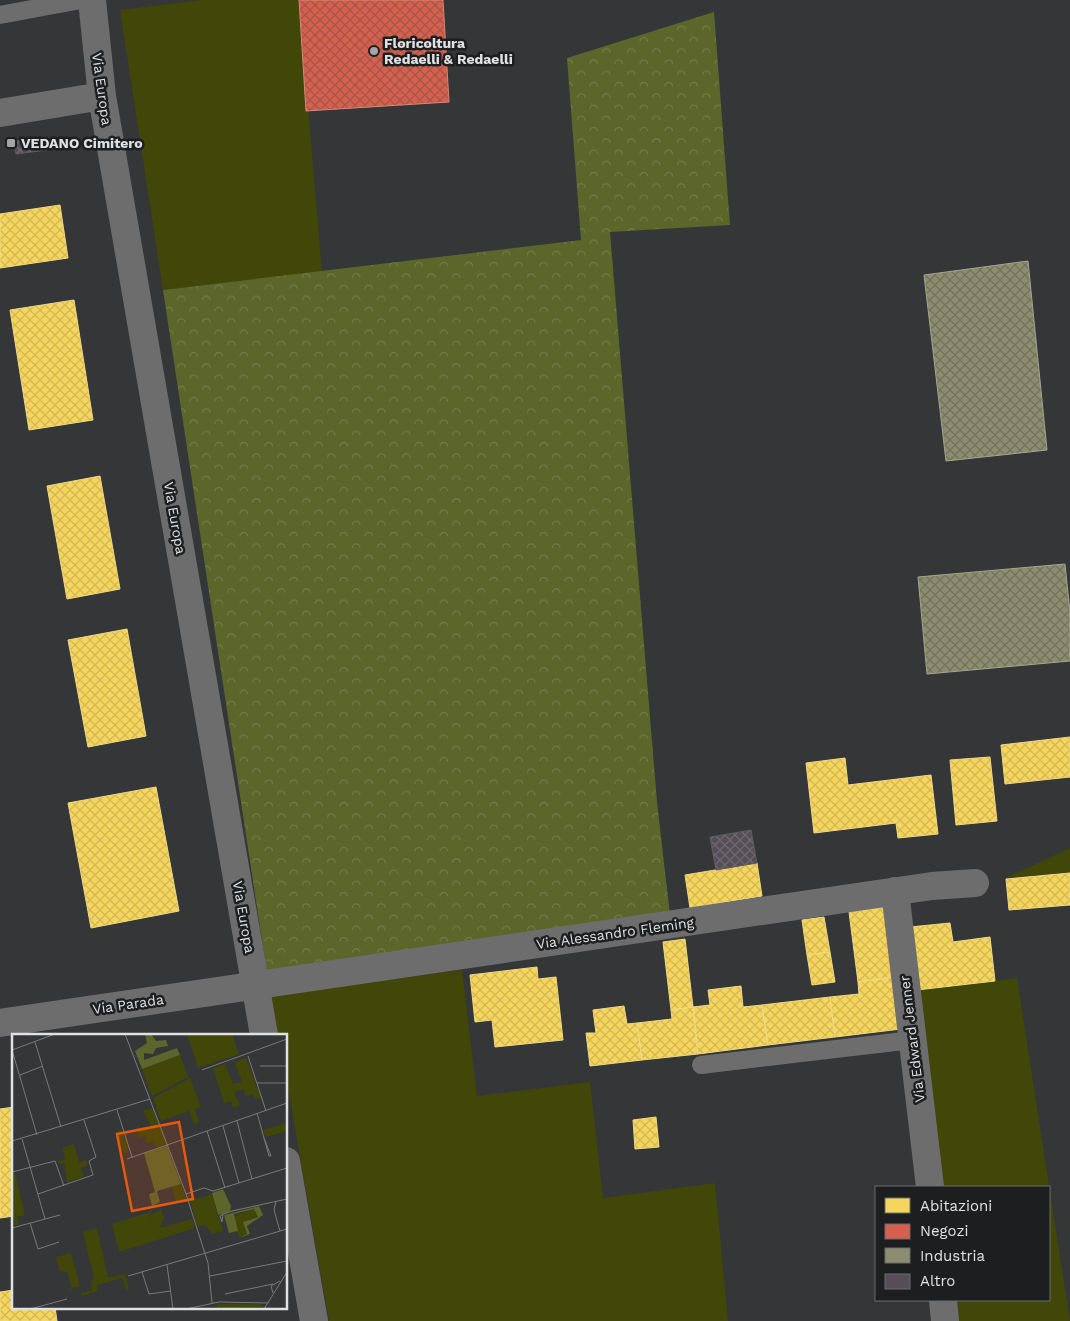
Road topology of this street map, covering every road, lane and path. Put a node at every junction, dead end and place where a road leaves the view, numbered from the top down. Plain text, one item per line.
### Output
1 (81, 0) edge
2 (92, 0) edge
3 (0, 15) edge
4 (102, 96) junction
5 (0, 112) edge
6 (975, 883) dead end
7 (895, 891) junction
8 (256, 986) junction
9 (0, 1023) edge
10 (264, 1034) edge
11 (912, 1040) junction
12 (701, 1065) dead end
13 (288, 1172) edge
14 (930, 1186) edge
15 (943, 1301) edge
16 (314, 1321) edge
17 (945, 1321) edge

1 - 3 lane
2 - 4 street, Via Europa
4 - 5 street
4 - 8 street, Via Europa
6 - 7 street, Via Alessandro Fleming
7 - 8 street, Via Alessandro Fleming
7 - 11 street, Via Edward Jenner
8 - 9 street, Via Parada
8 - 10 street, Via Europa
11 - 12 lane
11 - 14 street, Via Edward Jenner
13 - 16 street
15 - 17 street

